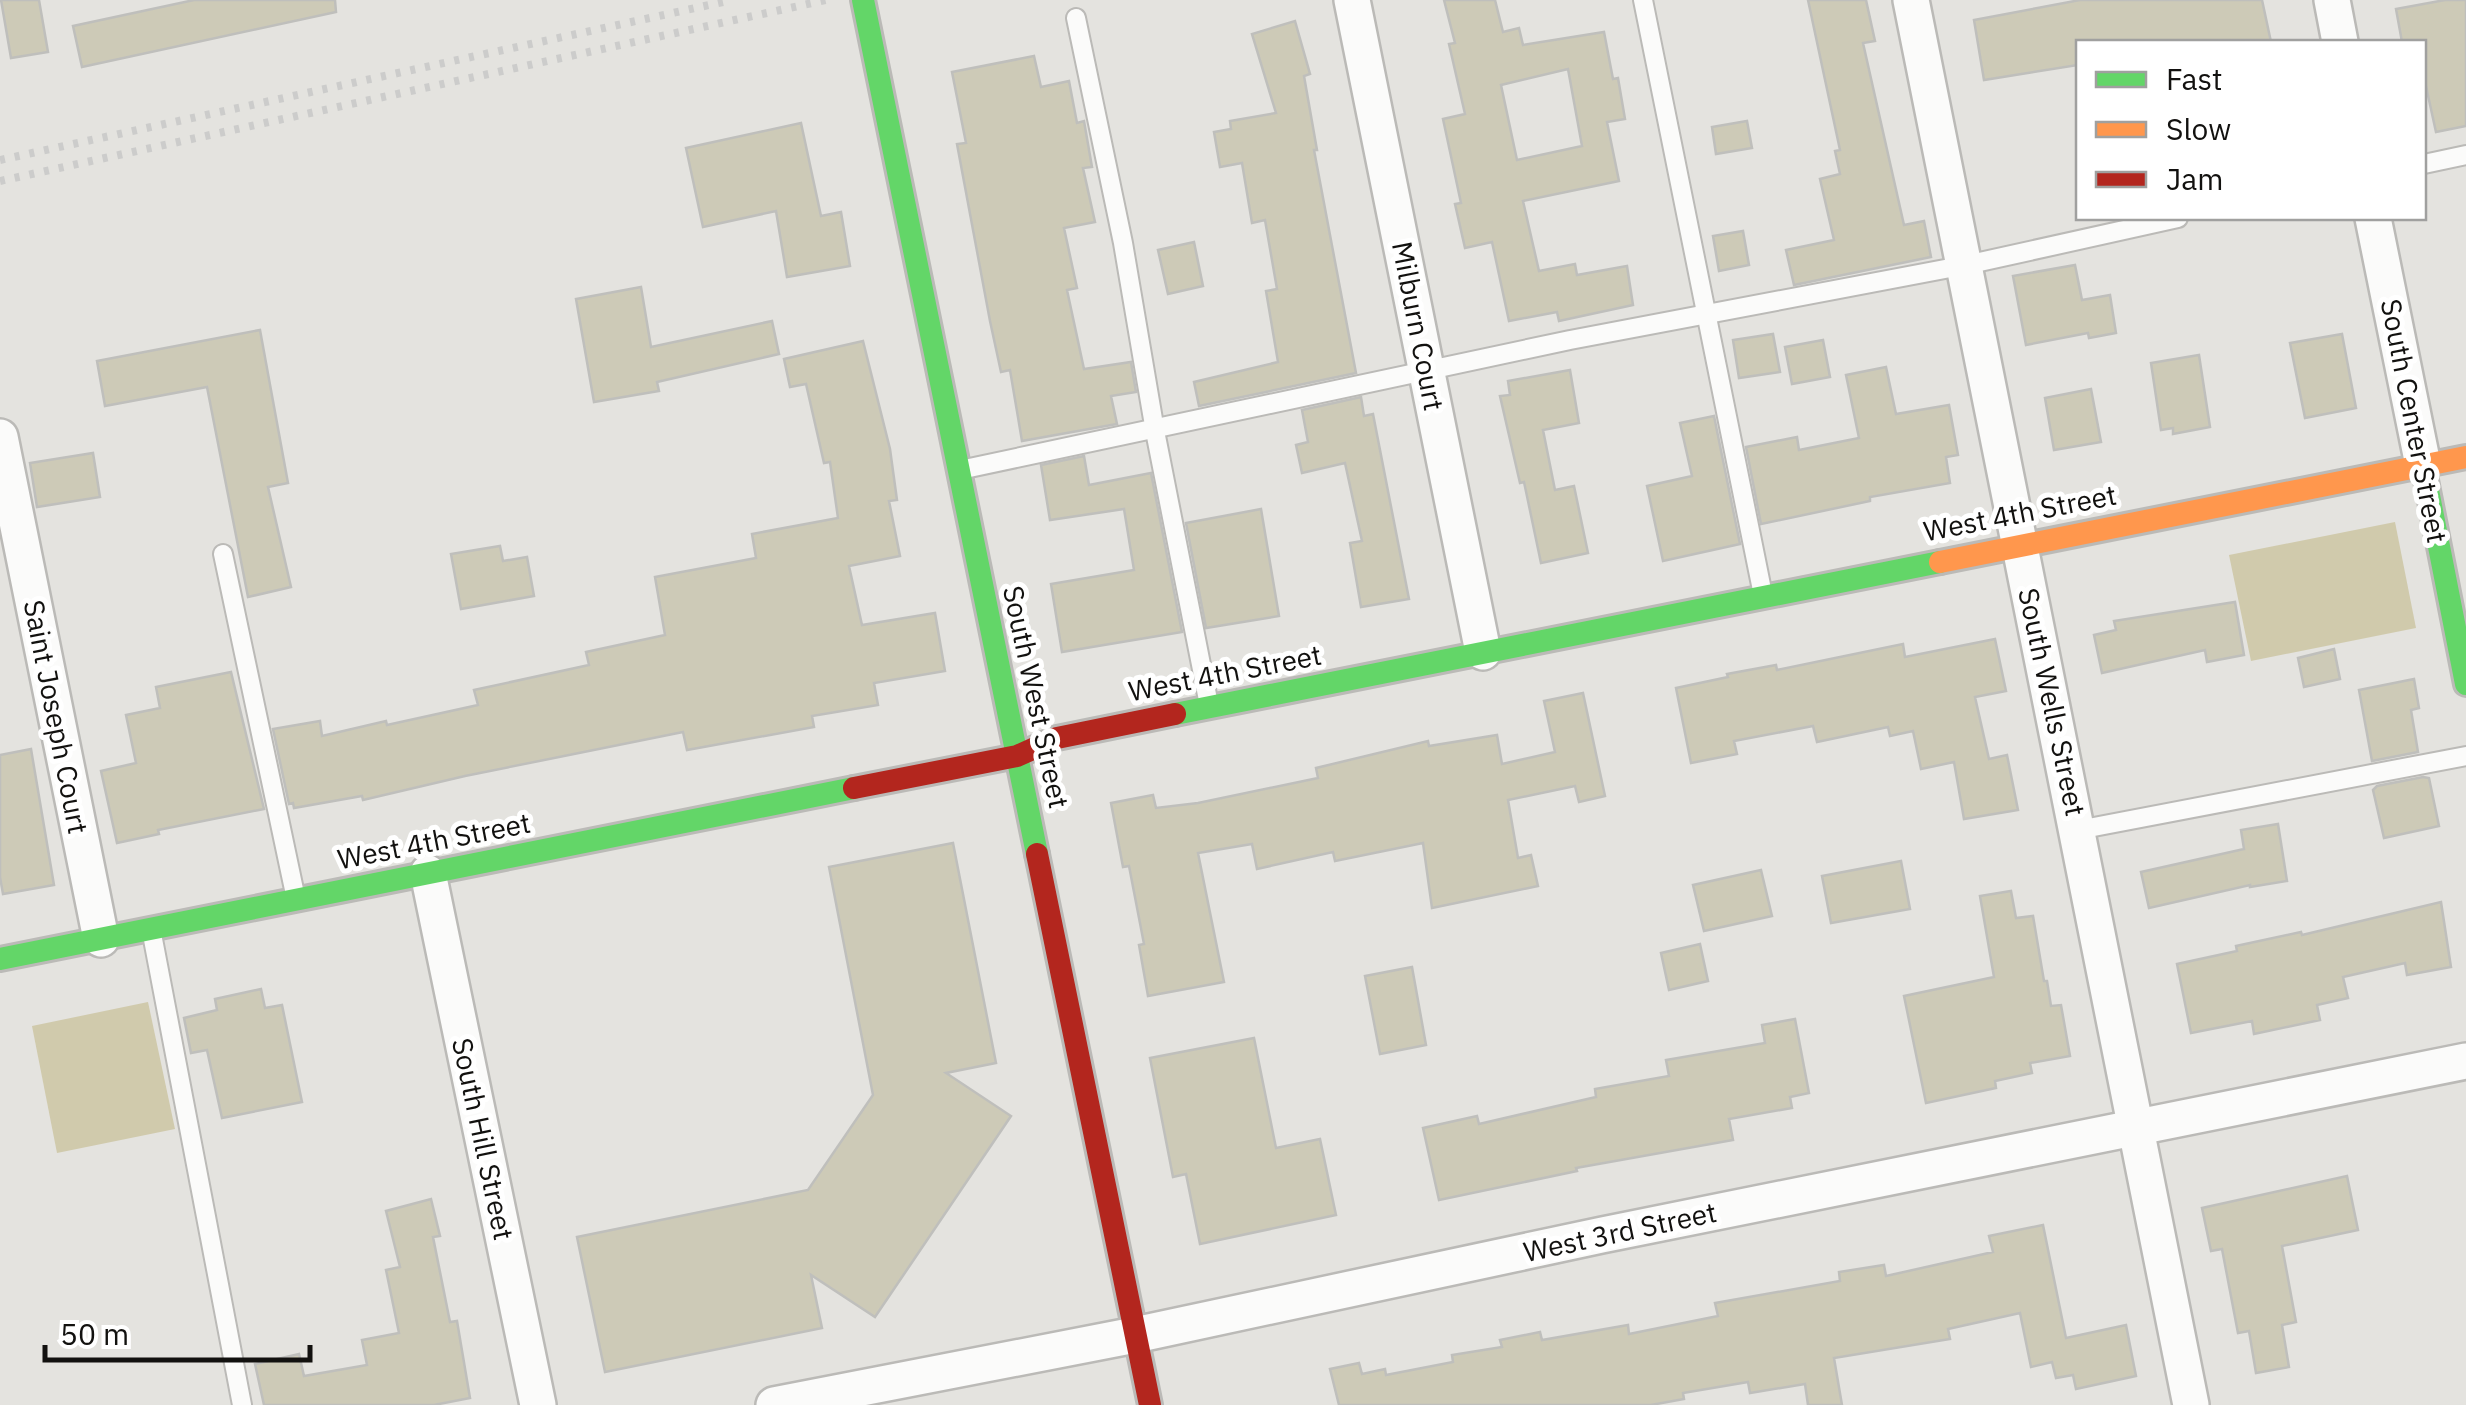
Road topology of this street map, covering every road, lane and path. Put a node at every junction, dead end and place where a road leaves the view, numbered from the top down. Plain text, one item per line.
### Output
1 (863, 0) edge
2 (1352, 0) edge
3 (1643, 0) edge
4 (1911, 0) edge
5 (2332, 0) edge
6 (1076, 18) dead end
7 (2340, 40) edge
8 (2466, 156) edge
9 (2426, 164) edge
10 (2169, 220) edge
11 (2373, 220) edge
12 (1966, 265) junction
13 (1706, 312) junction
14 (1427, 372) junction
15 (1156, 430) junction
16 (0, 437) edge
17 (2466, 457) edge
18 (2423, 465) junction
19 (959, 470) junction
20 (2019, 544) junction
21 (223, 554) dead end
22 (1764, 595) junction
23 (1483, 652) junction
24 (2466, 684) edge
25 (1210, 707) junction
26 (1017, 756) junction
27 (2466, 756) edge
28 (2078, 830) junction
29 (428, 873) junction
30 (296, 899) junction
31 (150, 928) junction
32 (101, 939) junction
33 (0, 959) edge
34 (2466, 1062) edge
35 (2138, 1127) junction
36 (1135, 1335) junction
37 (840, 1398) edge
38 (242, 1405) edge
39 (538, 1405) edge
40 (774, 1405) edge
41 (1150, 1405) edge
42 (2192, 1405) edge

1 - 19 street, South West Street
2 - 14 street, Milburn Court
3 - 13 lane
4 - 12 street, South Wells Street
5 - 7 street
6 - 15 lane
8 - 9 lane
10 - 12 lane
11 - 18 street, South Center Street
12 - 13 lane
12 - 20 street, South Wells Street
13 - 14 lane
13 - 22 lane
14 - 15 lane
14 - 23 street, Milburn Court
15 - 19 lane
15 - 25 lane
16 - 32 street, Saint Joseph Court
17 - 18 street, West 4th Street
18 - 20 street, West 4th Street
18 - 24 street, South Center Street
19 - 26 street, South West Street
20 - 22 street, West 4th Street
20 - 28 street, South Wells Street
21 - 30 lane
22 - 23 street, West 4th Street
23 - 25 street, West 4th Street
25 - 26 street, West 4th Street
26 - 29 street, West 4th Street
26 - 36 street, South West Street
27 - 28 lane
28 - 35 street, South Wells Street
29 - 30 street, West 4th Street
29 - 39 street, South Hill Street
30 - 31 street, West 4th Street
31 - 32 street, West 4th Street
31 - 38 lane
32 - 33 street, West 4th Street
34 - 35 street, West 3rd Street
35 - 36 street, West 3rd Street
35 - 42 street, South Wells Street
36 - 37 street, West 3rd Street
36 - 41 street, South West Street
37 - 40 street, West 3rd Street

